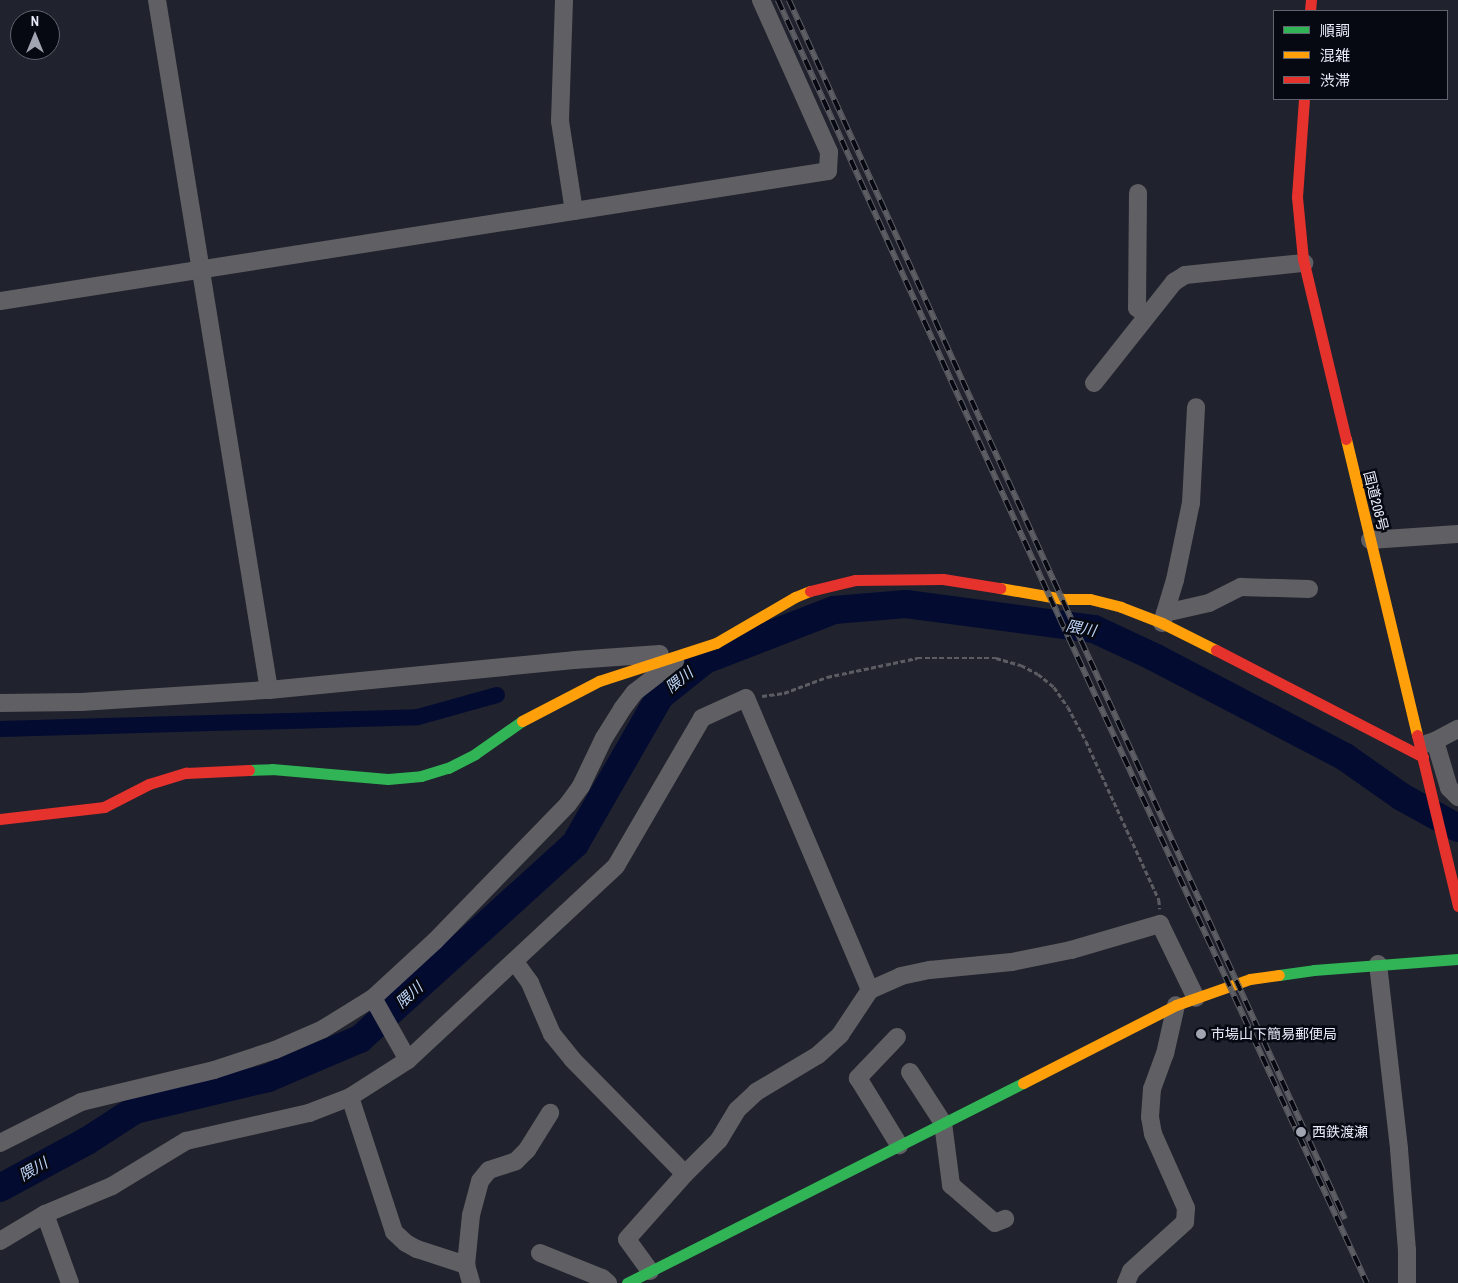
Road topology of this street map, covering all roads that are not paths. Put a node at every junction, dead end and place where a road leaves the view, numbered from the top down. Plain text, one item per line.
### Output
1 (157, 0) edge
2 (564, 0) edge
3 (761, 0) edge
4 (1304, 100) edge
5 (1138, 193) dead end
6 (574, 211) junction
7 (1304, 263) junction
8 (199, 270) junction
9 (0, 301) edge
10 (1148, 315) junction
11 (1094, 383) dead end
12 (1196, 407) dead end
13 (1458, 534) edge
14 (1370, 540) junction
15 (1309, 590) dead end
16 (1164, 618) junction
17 (685, 653) junction
18 (269, 690) junction
19 (0, 704) edge
20 (1458, 729) edge
21 (1426, 752) junction
22 (1458, 796) edge
23 (0, 819) edge
24 (1458, 906) edge
25 (1458, 959) edge
26 (515, 962) junction
27 (1378, 964) junction
28 (870, 990) junction
29 (1196, 998) junction
30 (376, 1004) junction
31 (1176, 1005) junction
32 (897, 1037) dead end
33 (408, 1060) junction
34 (910, 1072) dead end
35 (350, 1097) junction
36 (550, 1113) dead end
37 (943, 1123) junction
38 (0, 1143) edge
39 (898, 1145) junction
40 (685, 1174) junction
41 (45, 1214) junction
42 (1004, 1218) dead end
43 (0, 1241) edge
44 (540, 1253) dead end
45 (466, 1265) junction
46 (655, 1274) edge
47 (70, 1283) edge
48 (471, 1283) edge
49 (608, 1283) edge
50 (627, 1283) edge
51 (1126, 1283) edge
52 (1407, 1283) edge

1 - 8 street
2 - 6 street
3 - 6 street
4 - 7 main road, 国道208号
5 - 10 street
6 - 8 street
7 - 10 street
7 - 14 main road, 国道208号
8 - 9 street
8 - 18 street
10 - 11 street
12 - 16 street
13 - 14 street
14 - 21 main road, 国道208号
15 - 16 street
16 - 17 main road
16 - 21 main road
17 - 18 street
17 - 23 main road
17 - 30 street
18 - 19 street
20 - 21 street
21 - 22 street
21 - 24 main road, 国道208号
25 - 27 main road
26 - 28 street
26 - 33 street
26 - 40 street
27 - 29 main road
27 - 52 street
28 - 29 street
28 - 40 street
29 - 31 main road
30 - 33 street
30 - 38 street
31 - 37 main road
31 - 51 street
32 - 39 street
33 - 35 street
34 - 37 street
35 - 41 street
35 - 45 street
36 - 45 street
37 - 39 main road
37 - 42 street
39 - 46 main road
40 - 46 street
41 - 43 street
41 - 47 street
44 - 49 street
45 - 48 street
46 - 50 main road

